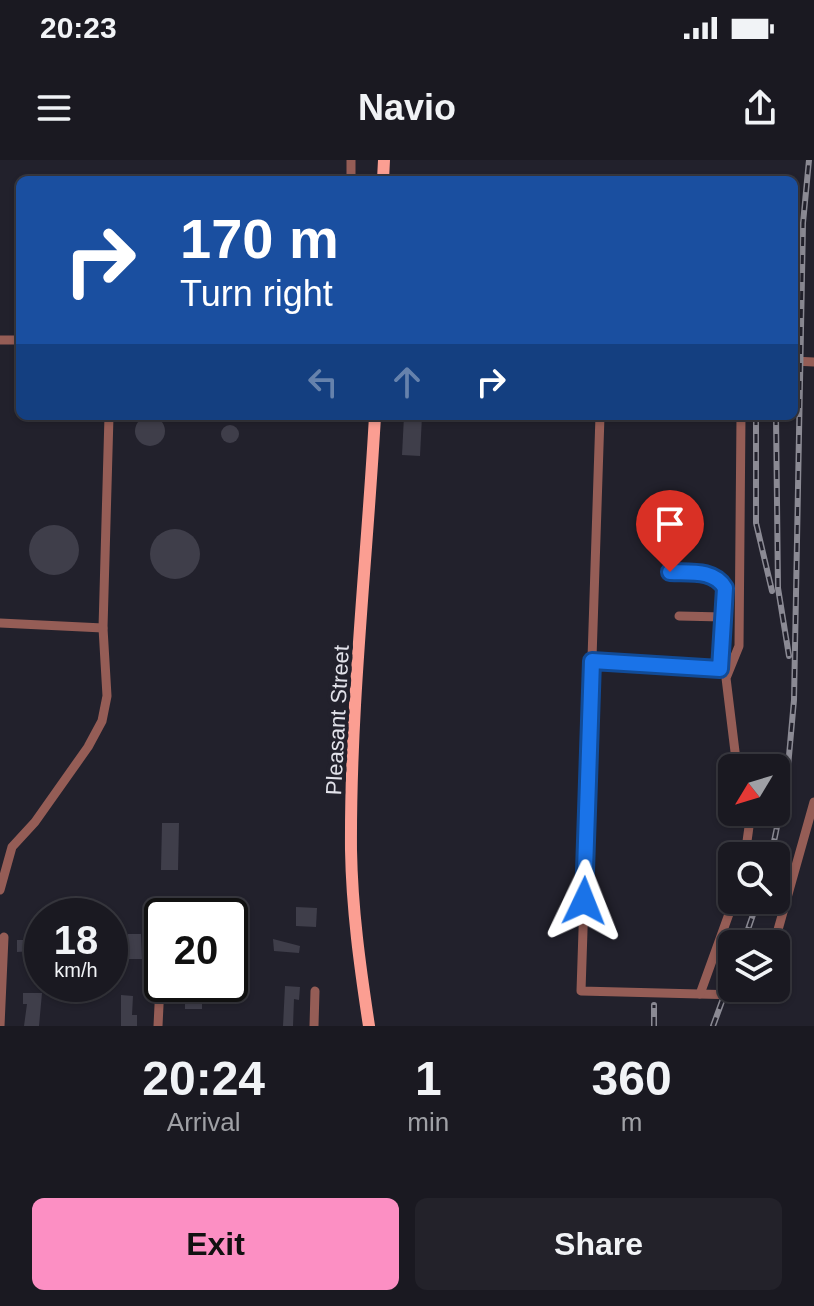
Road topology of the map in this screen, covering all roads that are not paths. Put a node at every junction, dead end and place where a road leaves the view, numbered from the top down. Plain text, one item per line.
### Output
1 (109, 420) edge
2 (375, 420) edge
3 (600, 420) edge
4 (741, 420) edge
5 (670, 572) dead end
6 (679, 616) dead end
7 (723, 617) junction
8 (0, 623) edge
9 (103, 628) junction
10 (592, 661) junction
11 (725, 669) junction
12 (735, 754) edge
13 (814, 802) edge
14 (0, 890) edge
15 (729, 914) edge
16 (778, 930) edge
17 (4, 937) dead end
18 (315, 991) dead end
19 (700, 994) junction
20 (718, 994) edge
21 (159, 1002) edge
22 (0, 1026) edge
23 (158, 1026) edge
24 (314, 1026) edge
25 (369, 1026) edge

1 - 9 street
2 - 25 main road, Pleasant Street
3 - 10 street
4 - 11 street
5 - 7 street
6 - 7 street
7 - 11 street
8 - 9 street
9 - 14 street
10 - 11 street
10 - 19 street
11 - 12 street
13 - 16 street
15 - 19 street
17 - 22 street
18 - 24 street
19 - 20 street
21 - 23 street

